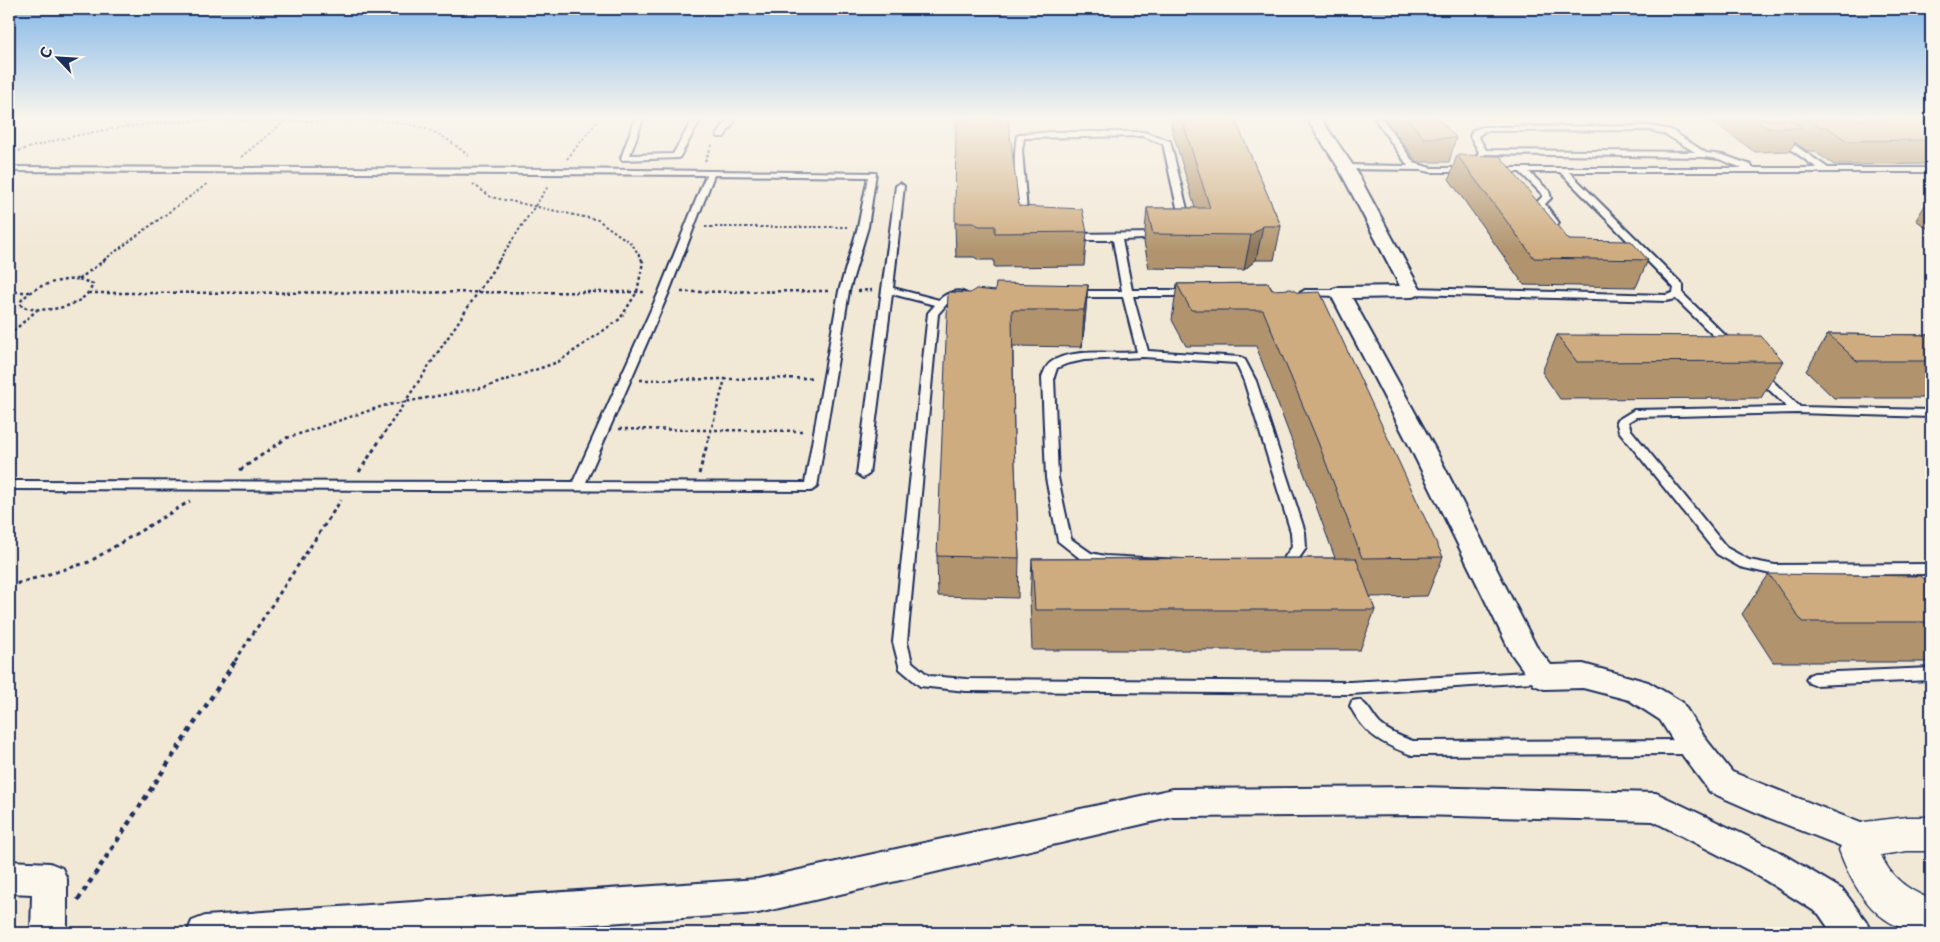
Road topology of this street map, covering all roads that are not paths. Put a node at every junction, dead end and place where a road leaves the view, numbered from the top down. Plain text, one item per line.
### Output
1 (1019, 163) edge
2 (1172, 163) edge
3 (1343, 163) edge
4 (1410, 163) edge
5 (1481, 163) edge
6 (1738, 163) edge
7 (1816, 163) edge
8 (1346, 167) junction
9 (1421, 169) junction
10 (9, 170) edge
11 (1485, 170) junction
12 (1522, 170) junction
13 (1562, 170) junction
14 (1760, 170) junction
15 (1826, 170) junction
16 (1931, 170) edge
17 (705, 173) junction
18 (900, 186) dead end
19 (1558, 228) edge
20 (1031, 234) edge
21 (1058, 236) edge
22 (1170, 236) edge
23 (1188, 236) edge
24 (1117, 237) junction
25 (888, 290) junction
26 (1412, 291) junction
27 (1127, 293) junction
28 (1205, 293) edge
29 (1292, 293) edge
30 (1340, 293) junction
31 (1058, 294) edge
32 (979, 295) edge
33 (1678, 295) junction
34 (941, 303) junction
35 (1144, 354) junction
36 (1798, 410) junction
37 (1931, 414) edge
38 (863, 474) dead end
39 (9, 485) edge
40 (578, 486) junction
41 (1894, 569) junction
42 (1931, 569) edge
43 (1907, 583) edge
44 (1931, 674) edge
45 (1544, 677) junction
46 (1814, 679) dead end
47 (1358, 706) dead end
48 (1694, 747) junction
49 (1931, 834) edge
50 (1864, 840) junction
51 (9, 877) edge
52 (1931, 919) edge
53 (49, 933) edge
54 (205, 933) edge
55 (1853, 933) edge

1 - 20 lane
2 - 23 lane
3 - 8 street
4 - 9 lane
5 - 11 lane
6 - 14 lane
7 - 15 lane
8 - 9 lane
8 - 26 street
9 - 11 lane
10 - 17 lane
11 - 12 lane
12 - 13 lane
12 - 19 lane
13 - 14 lane
13 - 33 lane
14 - 15 lane
15 - 16 lane
17 - 40 lane
17 - 40 lane
18 - 25 lane
21 - 24 lane
22 - 24 lane
24 - 27 lane
25 - 34 lane
25 - 38 lane
26 - 30 street
26 - 33 lane
27 - 28 lane
27 - 31 lane
27 - 35 lane
29 - 30 lane
30 - 45 street
32 - 34 lane
33 - 36 lane
34 - 45 lane
35 - 35 lane
36 - 37 lane
36 - 41 lane
39 - 40 lane
41 - 42 lane
41 - 43 lane
44 - 46 lane
45 - 48 street
47 - 48 lane
48 - 50 street
49 - 50 street
50 - 52 street
51 - 53 street
54 - 55 street

